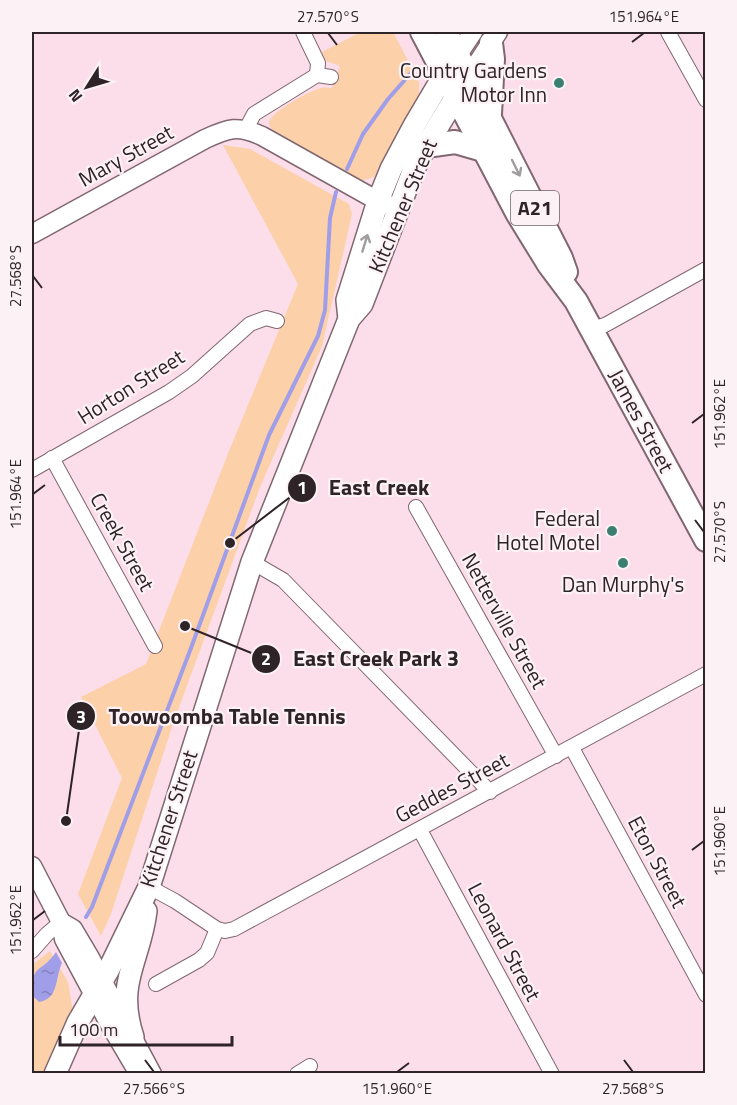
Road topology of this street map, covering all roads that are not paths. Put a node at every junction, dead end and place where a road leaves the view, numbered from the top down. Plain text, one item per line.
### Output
1 (303, 32) edge
2 (422, 32) edge
3 (446, 32) edge
4 (668, 32) edge
5 (488, 35) edge
6 (458, 54) junction
7 (444, 75) junction
8 (469, 76) junction
9 (456, 98) junction
10 (705, 100) edge
11 (489, 116) junction
12 (246, 129) junction
13 (426, 146) junction
14 (483, 150) junction
15 (378, 201) junction
16 (399, 208) junction
17 (32, 234) edge
18 (705, 269) edge
19 (576, 302) junction
20 (349, 320) junction
21 (277, 321) dead end
22 (592, 329) junction
23 (52, 458) junction
24 (32, 470) edge
25 (416, 507) dead end
26 (705, 540) edge
27 (252, 562) junction
28 (155, 646) dead end
29 (705, 674) edge
30 (572, 748) junction
31 (556, 756) junction
32 (490, 792) junction
33 (420, 830) junction
34 (32, 866) edge
35 (149, 887) junction
36 (145, 917) junction
37 (62, 922) junction
38 (217, 929) junction
39 (32, 951) edge
40 (156, 984) dead end
41 (102, 994) junction
42 (705, 995) edge
43 (133, 1037) junction
44 (310, 1066) dead end
45 (55, 1074) edge
46 (67, 1074) edge
47 (139, 1074) edge
48 (152, 1074) edge
49 (297, 1074) edge
50 (552, 1074) edge

1 - 12 street
2 - 7 highway, James Street / A21
3 - 6 highway, James Street / A21
4 - 10 street
5 - 6 main road, Kitchener Street
5 - 8 main road, Kitchener Street
5 - 11 highway
6 - 7 main road, Kitchener Street
6 - 8 highway, James Street / A21
7 - 9 highway, James Street / A21
7 - 15 main road, Kitchener Street
8 - 9 main road, Kitchener Street
8 - 11 highway, James Street / A21
9 - 13 main road, Kitchener Street
9 - 14 highway, James Street / A21
11 -> 19 highway, James Street / A21
12 - 15 main road
12 - 17 main road, Mary Street
13 - 14 highway
13 - 16 main road, Kitchener Street
14 - 19 highway, James Street / A21
15 - 16 main road
20 -> 15 main road, Kitchener Street
16 - 20 main road, Kitchener Street
18 - 22 street
19 - 22 highway, James Street / A21
20 - 27 main road, Kitchener Street
21 - 23 street, Horton Street
22 - 26 highway, James Street / A21
23 - 24 street, Horton Street
23 - 28 street, Creek Street
25 - 31 street, Netterville Street
27 - 32 street
27 - 35 main road, Kitchener Street
29 - 30 street, Geddes Street
30 - 31 street, Geddes Street
30 - 42 street, Eton Street
31 - 32 street, Geddes Street
32 - 33 street, Geddes Street
33 - 38 street, Geddes Street
33 - 50 street, Leonard Street
34 - 37 main road
35 - 36 main road
35 - 38 street
35 - 41 main road, Kitchener Street
36 - 41 main road, Kitchener Street
36 - 43 main road
37 - 39 street
37 - 41 main road
38 - 40 street
41 - 43 main road
41 - 45 main road, Kitchener Street
41 - 46 main road, Kitchener Street
41 - 47 main road
43 - 48 main road
44 - 49 street

